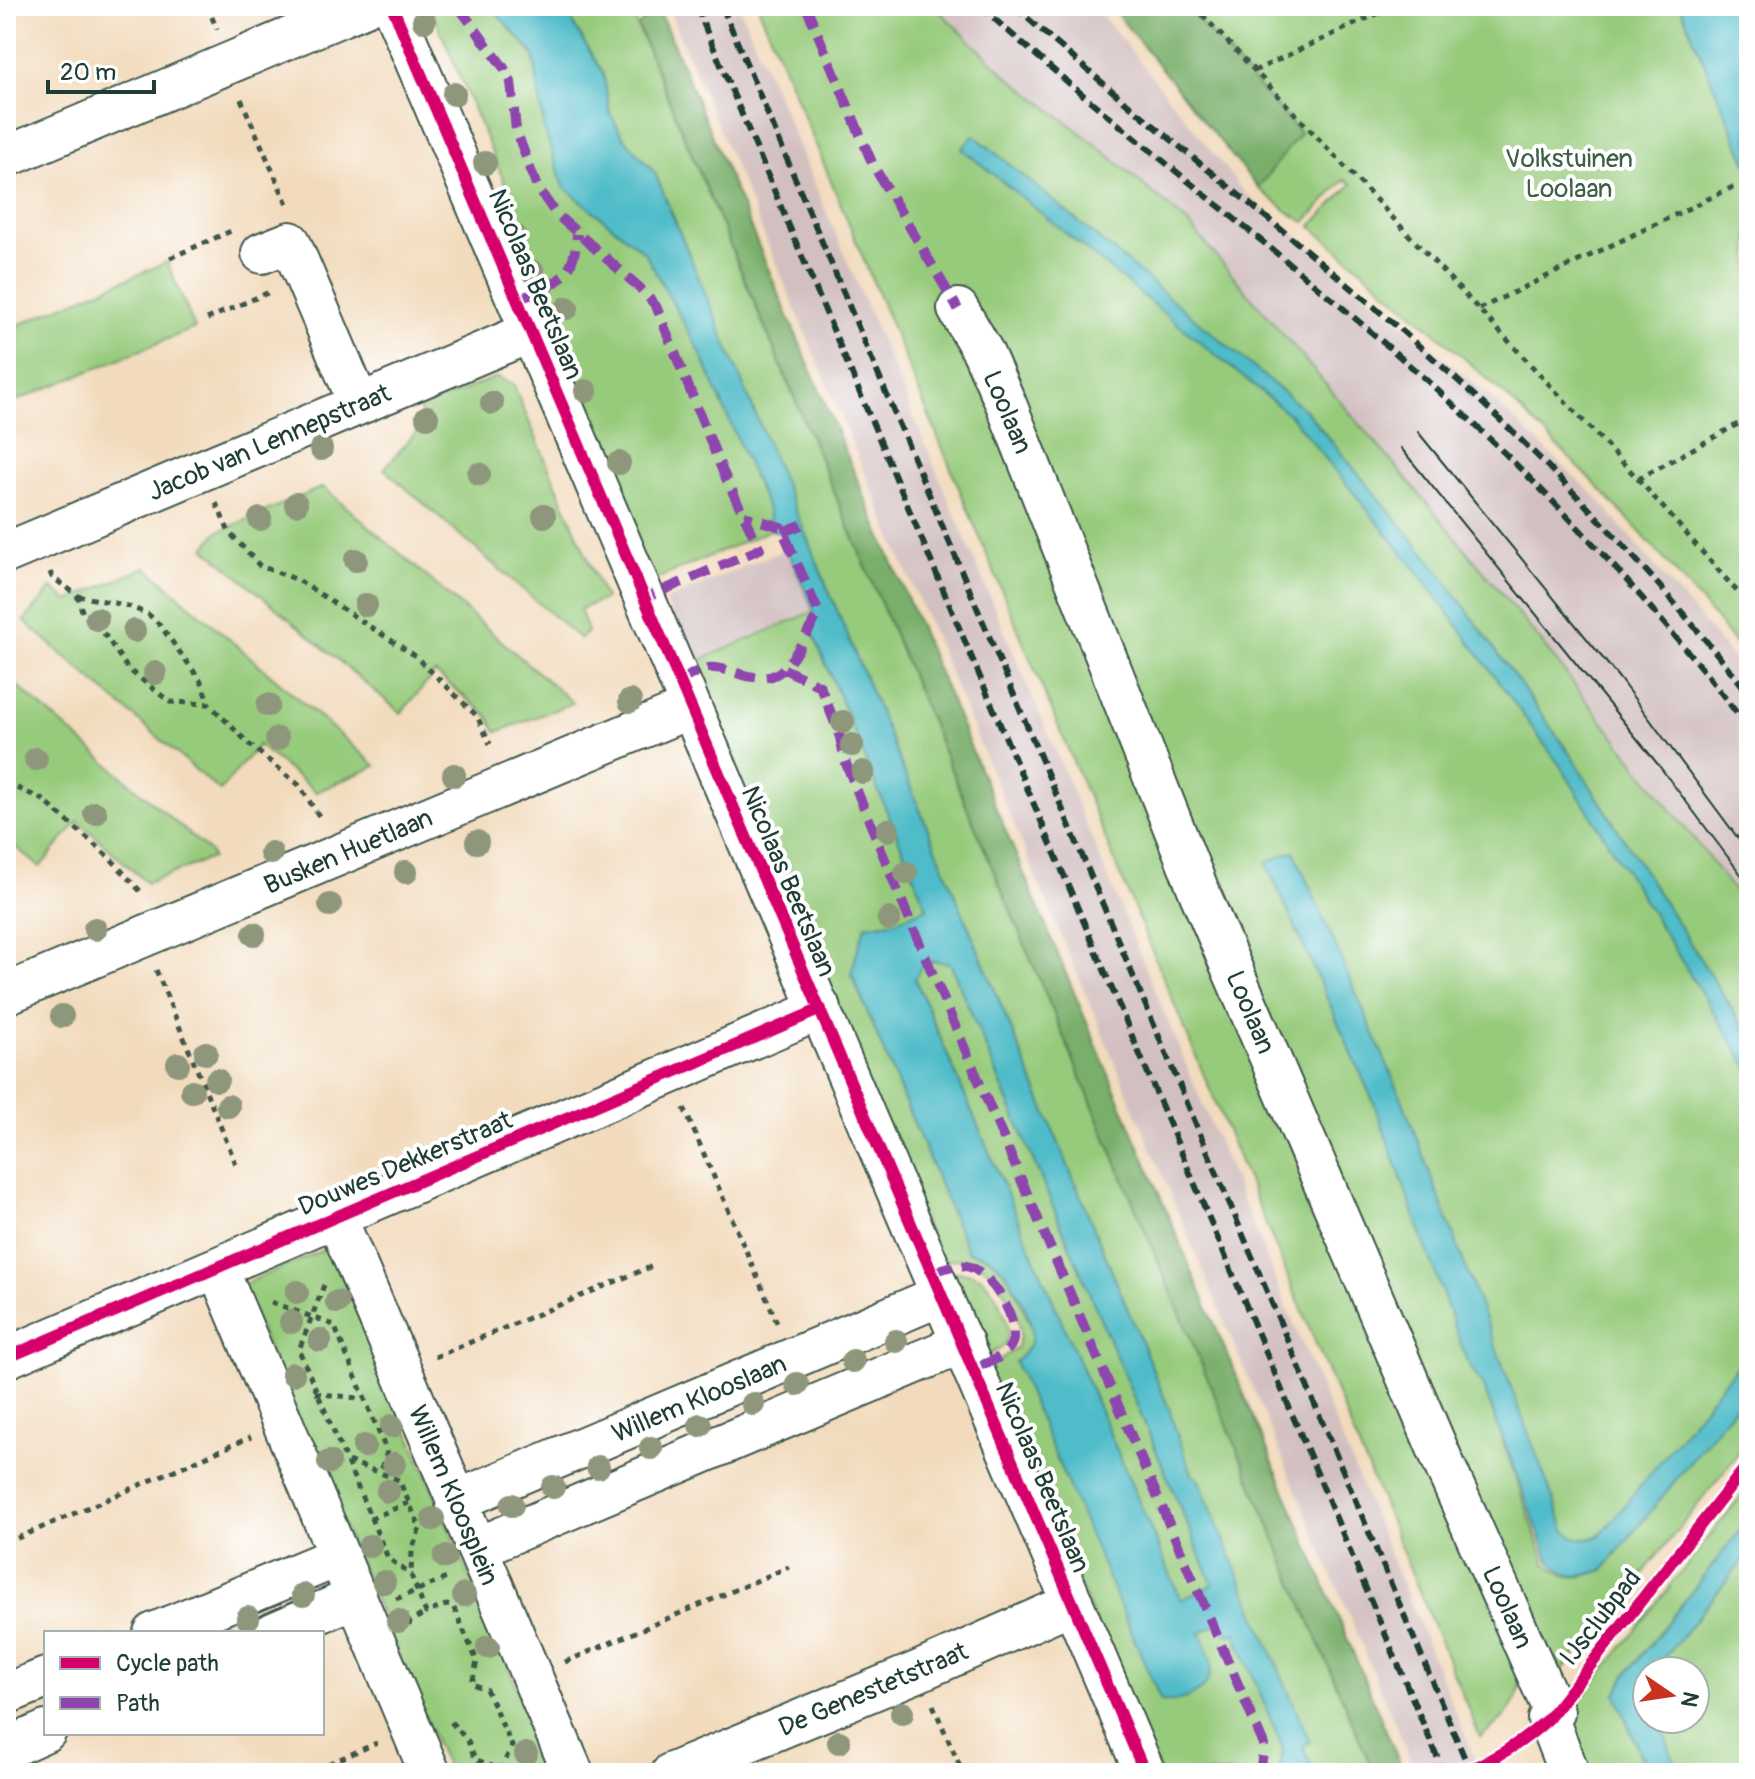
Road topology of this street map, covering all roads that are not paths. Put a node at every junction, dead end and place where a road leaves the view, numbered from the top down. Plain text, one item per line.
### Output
1 (365, 6) edge
2 (392, 6) edge
3 (6, 157) edge
4 (262, 253) dead end
5 (958, 309) dead end
6 (533, 331) junction
7 (359, 404) junction
8 (21, 546) edge
9 (690, 708) junction
10 (6, 994) edge
11 (821, 1009) junction
12 (340, 1226) junction
13 (222, 1276) junction
14 (942, 1295) junction
15 (963, 1343) junction
16 (6, 1358) edge
17 (453, 1493) junction
18 (339, 1556) junction
19 (480, 1556) junction
20 (1073, 1603) junction
21 (360, 1605) junction
22 (159, 1631) edge
23 (279, 1631) edge
24 (44, 1679) edge
25 (6, 1694) edge
26 (44, 1732) edge
27 (6, 1749) edge
28 (430, 1773) edge
29 (573, 1773) edge
30 (672, 1773) edge
31 (1145, 1773) edge
32 (1569, 1773) edge

1 - 3 street
2 - 6 street, Nicolaas Beetslaan
4 - 7 street
5 - 32 street, Loolaan
6 - 7 street, Jacob van Lennepstraat
6 - 9 street, Nicolaas Beetslaan
7 - 8 street, Jacob van Lennepstraat
9 - 10 street, Busken Huetlaan
9 - 11 street, Nicolaas Beetslaan
11 - 12 street, Douwes Dekkerstraat
11 - 14 street, Nicolaas Beetslaan
12 - 13 street, Douwes Dekkerstraat
12 - 17 street, Willem Kloosplein
13 - 16 street, Douwes Dekkerstraat
13 - 18 street
14 - 15 street, Nicolaas Beetslaan
14 - 17 street, Willem Klooslaan
15 - 19 street, Willem Klooslaan
15 - 20 street, Nicolaas Beetslaan
17 - 19 street, Willem Kloosplein
18 - 21 street
18 - 22 street
19 - 29 street, Willem Kloosplein
20 - 30 street, De Genestetstraat
20 - 31 street, Nicolaas Beetslaan
21 - 23 street
21 - 28 street
24 - 25 street
26 - 27 street

